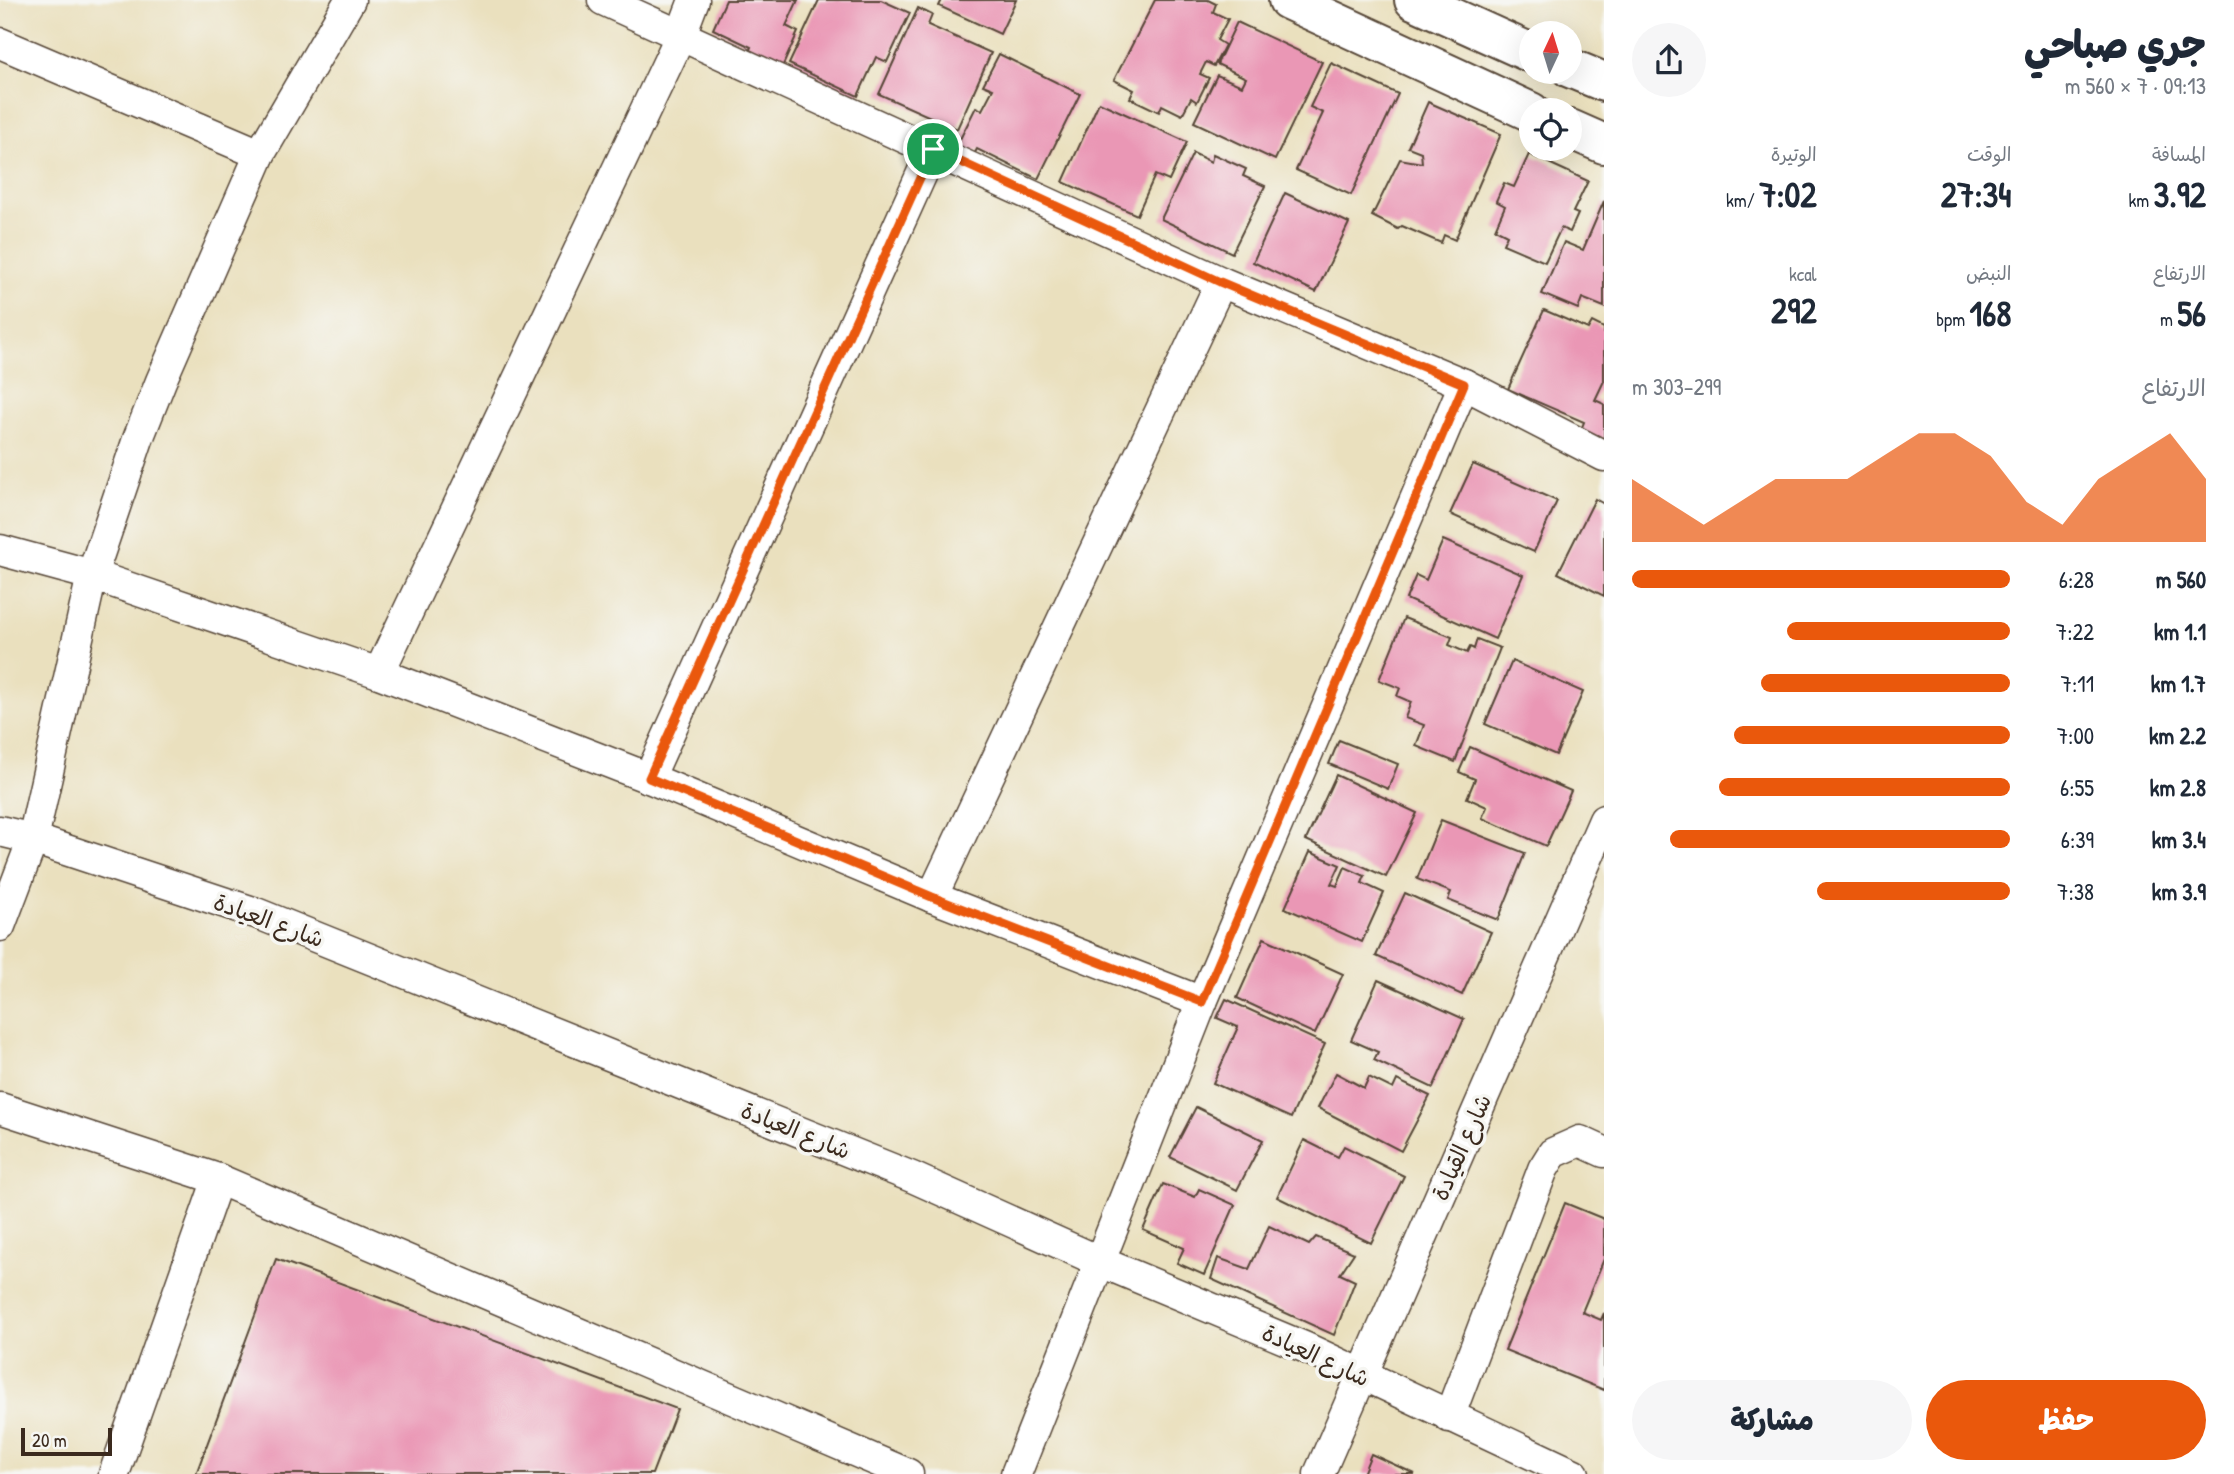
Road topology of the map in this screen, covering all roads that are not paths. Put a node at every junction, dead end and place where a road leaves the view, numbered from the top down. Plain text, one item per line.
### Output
1 (350, 0) edge
2 (603, 0) edge
3 (694, 0) edge
4 (1288, 0) edge
5 (1414, 0) edge
6 (680, 37) junction
7 (0, 43) edge
8 (1519, 47) edge
9 (1582, 73) edge
10 (1604, 82) edge
11 (1519, 106) edge
12 (1582, 134) edge
13 (1604, 144) edge
14 (933, 149) junction
15 (260, 153) junction
16 (1220, 282) junction
17 (1464, 384) junction
18 (1604, 456) edge
19 (0, 550) edge
20 (92, 575) junction
21 (379, 673) junction
22 (649, 778) junction
23 (1604, 820) edge
24 (0, 831) edge
25 (33, 839) junction
26 (932, 897) junction
27 (0, 926) edge
28 (1202, 1002) junction
29 (0, 1108) edge
30 (1604, 1152) edge
31 (218, 1179) junction
32 (1101, 1262) junction
33 (1361, 1376) junction
34 (1450, 1417) junction
35 (114, 1474) edge
36 (908, 1474) edge
37 (1016, 1474) edge
38 (1319, 1474) edge
39 (1574, 1474) edge

1 - 15 street
2 - 6 street
3 - 6 street
4 - 11 main road
5 - 8 main road
6 - 14 street
6 - 21 street
7 - 15 street
9 - 10 main road
12 - 13 main road
14 - 16 street
14 - 22 street
15 - 20 street
16 - 17 street
16 - 26 street
17 - 18 street
17 - 28 street
19 - 20 street
20 - 21 street
20 - 25 street
21 - 22 street
22 - 26 street
23 - 33 street, شارع القيادة
24 - 25 street, شارع العيادة
25 - 27 street
25 - 32 street, شارع العيادة
26 - 28 street
28 - 32 street
29 - 31 street
30 - 34 street
31 - 35 street
31 - 36 street
32 - 33 street, شارع العيادة
32 - 37 street
33 - 34 street, شارع العيادة
33 - 38 street, شارع القيادة
34 - 39 street, شارع العيادة

